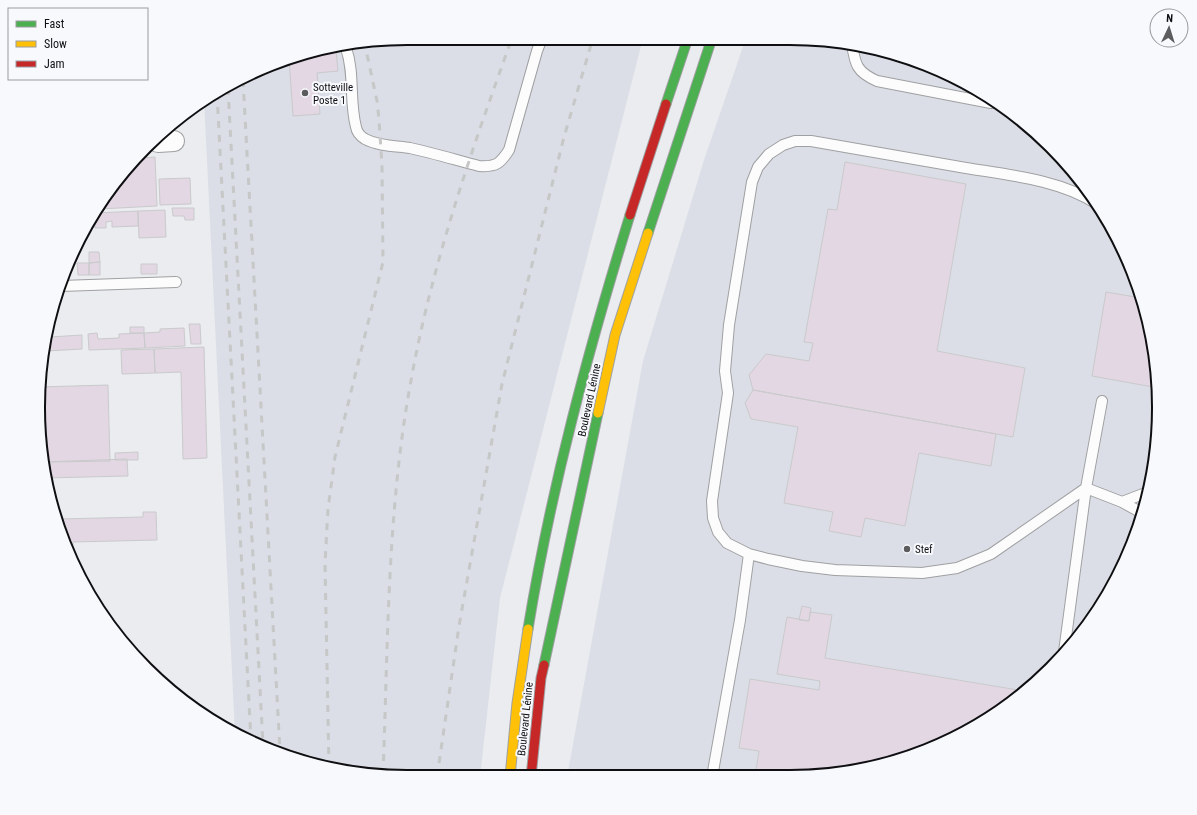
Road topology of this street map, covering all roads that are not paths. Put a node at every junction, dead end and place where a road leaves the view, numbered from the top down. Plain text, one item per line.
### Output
1 (539, 45) edge
2 (686, 45) edge
3 (710, 45) edge
4 (347, 50) edge
5 (853, 51) edge
6 (984, 102) edge
7 (1083, 195) edge
8 (176, 282) dead end
9 (66, 286) edge
10 (1102, 401) dead end
11 (1086, 488) junction
12 (1141, 495) edge
13 (1122, 502) junction
14 (1137, 510) edge
15 (749, 554) junction
16 (1065, 643) edge
17 (511, 770) edge
18 (532, 770) edge
19 (713, 770) edge

1 - 4 lane
2 - 17 main road
3 - 18 main road, Boulevard Lénine
5 - 6 lane
7 - 15 lane
8 - 9 lane
10 - 11 lane
11 - 13 lane
11 - 15 lane
11 - 16 lane
12 - 13 lane
13 - 14 lane
15 - 19 lane

